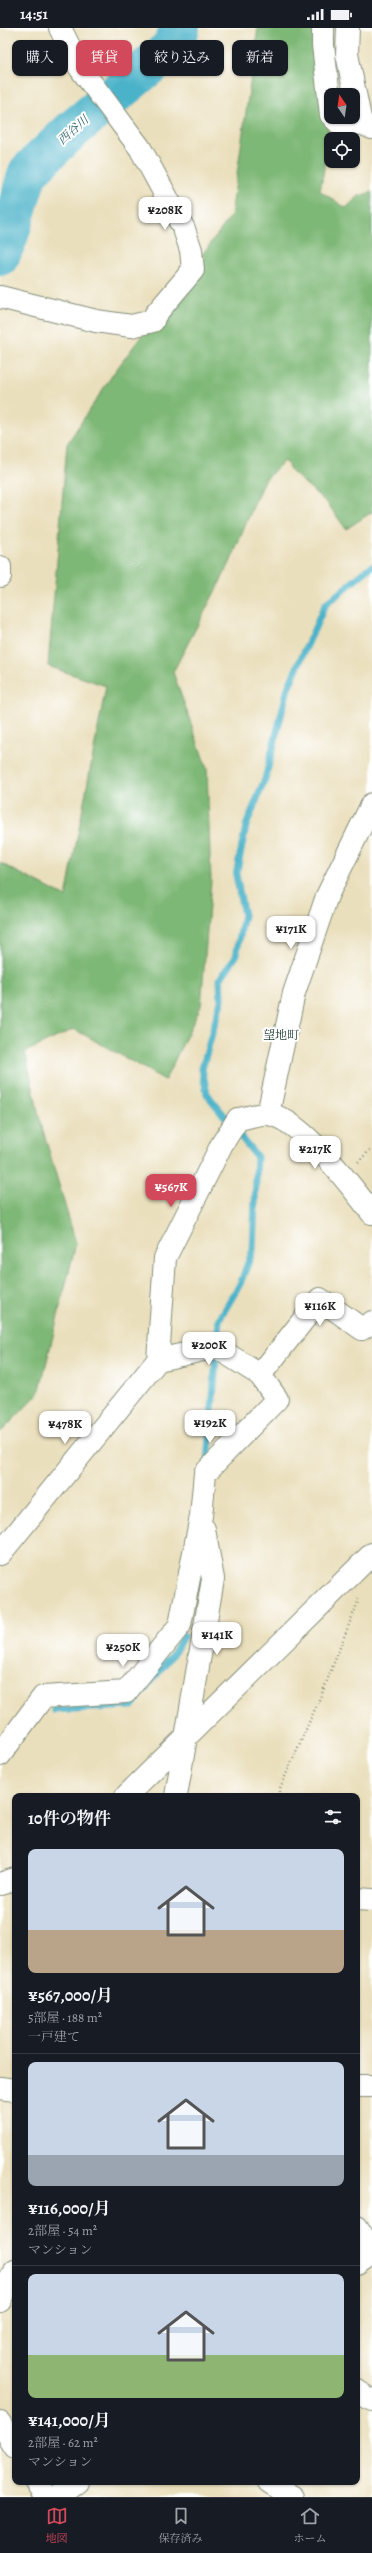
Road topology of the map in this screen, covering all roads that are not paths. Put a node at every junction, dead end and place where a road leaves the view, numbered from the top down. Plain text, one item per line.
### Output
1 (60, 28) edge
2 (323, 28) edge
3 (348, 28) edge
4 (328, 88) edge
5 (340, 124) edge
6 (367, 125) edge
7 (0, 297) edge
8 (0, 567) edge
9 (0, 576) edge
10 (372, 804) edge
11 (268, 1114) junction
12 (372, 1213) edge
13 (372, 1322) edge
14 (158, 1360) junction
15 (260, 1375) junction
16 (201, 1516) junction
17 (0, 1554) edge
18 (372, 1554) edge
19 (184, 1739) junction
20 (0, 1755) edge
21 (129, 1793) edge
22 (176, 1793) edge
23 (12, 1880) edge
24 (0, 1884) edge
25 (360, 1899) edge
26 (372, 1900) edge
27 (360, 2086) edge
28 (372, 2086) edge
29 (0, 2088) edge
30 (12, 2090) edge
31 (360, 2232) edge
32 (372, 2252) edge
33 (360, 2262) edge
34 (12, 2275) edge
35 (0, 2301) edge
36 (360, 2393) edge
37 (372, 2400) edge
38 (0, 2423) edge
39 (12, 2441) edge
40 (40, 2485) edge
41 (74, 2485) edge
42 (274, 2485) edge
43 (47, 2497) edge
44 (58, 2497) edge
45 (293, 2497) edge

1 - 7 street
2 - 4 street
3 - 6 street
5 - 6 street
8 - 9 street
10 - 11 street
11 - 12 street
11 - 14 street
13 - 15 street
14 - 15 street
14 - 17 street
15 - 16 street
16 - 19 street
16 - 20 street
18 - 19 street
19 - 21 street
19 - 22 street
23 - 24 street
25 - 26 street
27 - 28 street
29 - 30 street
31 - 32 street
32 - 33 street
34 - 35 street
36 - 37 street
38 - 39 street
40 - 43 street
41 - 44 street
42 - 45 street

